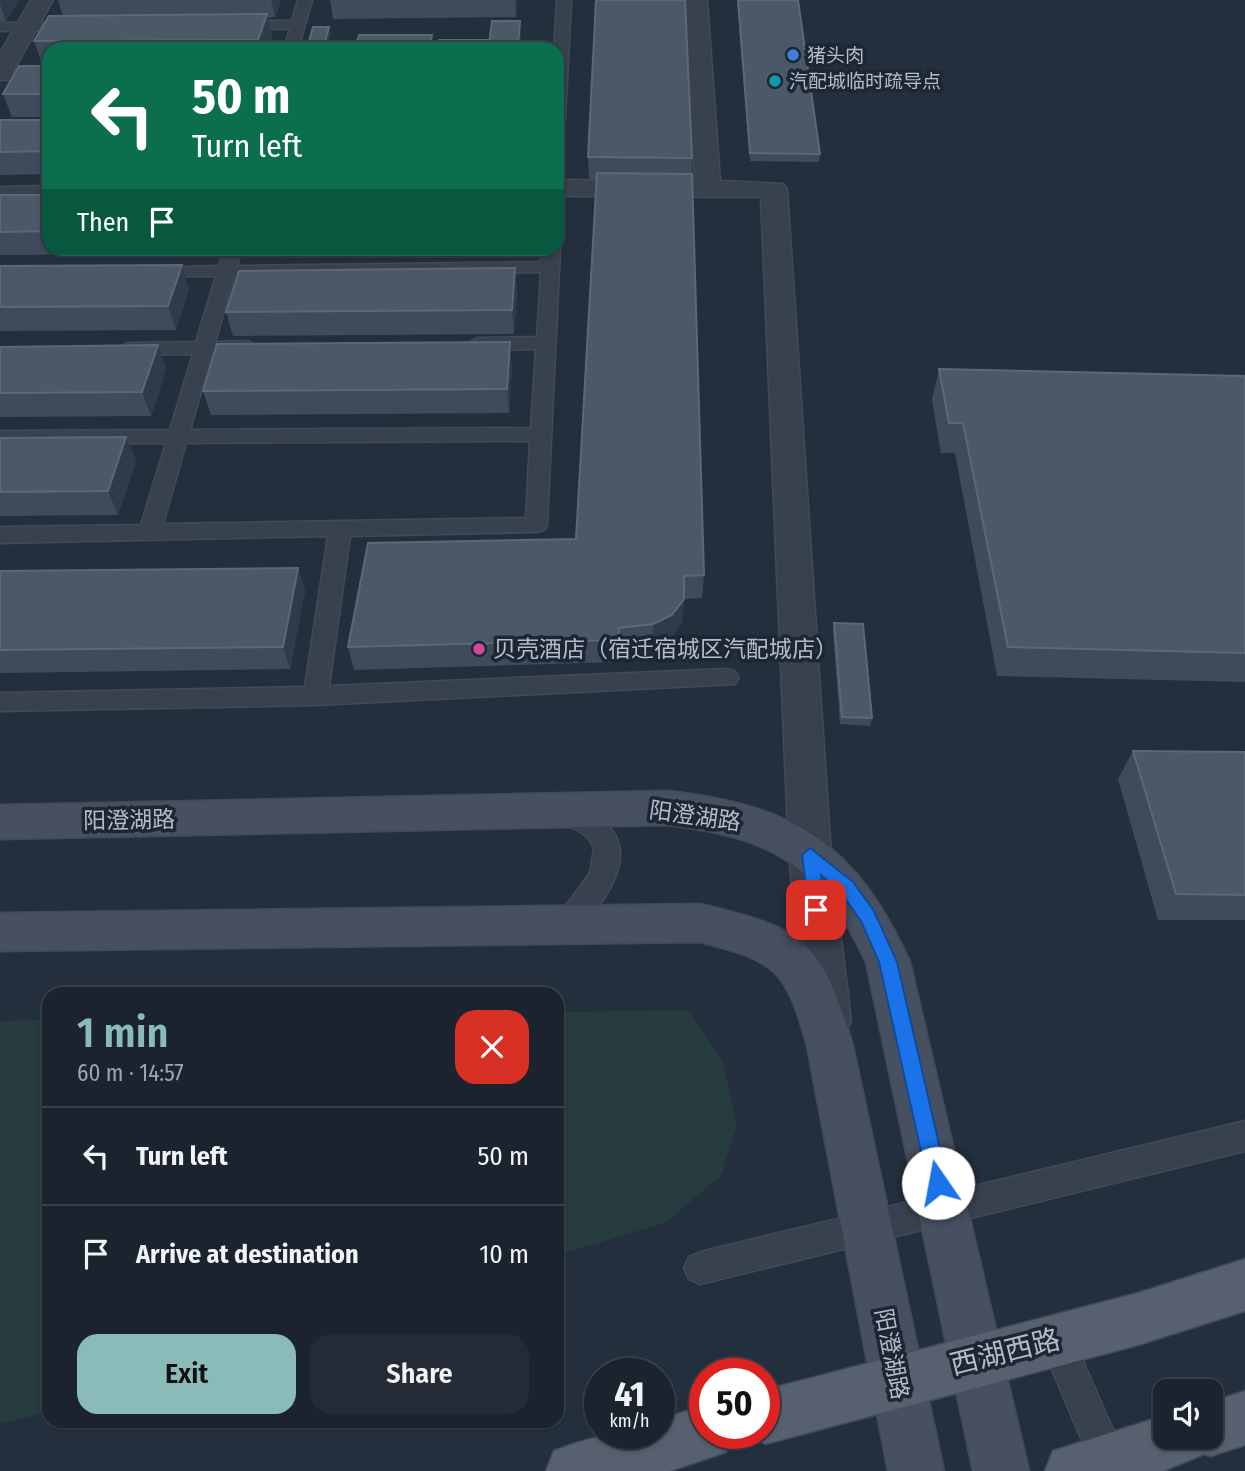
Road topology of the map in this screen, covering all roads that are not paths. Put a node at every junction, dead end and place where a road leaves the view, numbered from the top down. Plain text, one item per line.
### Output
1 (42, 0) edge
2 (305, 0) edge
3 (564, 0) edge
4 (696, 0) edge
5 (217, 25) edge
6 (298, 25) junction
7 (95, 26) edge
8 (0, 27) edge
9 (27, 27) junction
10 (293, 42) edge
11 (560, 42) edge
12 (0, 74) edge
13 (42, 75) edge
14 (564, 188) edge
15 (708, 188) junction
16 (42, 194) edge
17 (0, 195) edge
18 (231, 256) edge
19 (550, 258) edge
20 (226, 271) junction
21 (133, 272) edge
22 (546, 343) junction
23 (464, 344) edge
24 (272, 347) edge
25 (204, 348) junction
26 (109, 349) edge
27 (541, 434) junction
28 (178, 436) junction
29 (0, 438) edge
30 (340, 529) junction
31 (150, 532) junction
32 (0, 535) edge
33 (727, 678) dead end
34 (316, 696) junction
35 (0, 702) edge
36 (561, 810) junction
37 (0, 822) edge
38 (810, 855) junction
39 (566, 925) junction
40 (0, 932) edge
41 (830, 1046) junction
42 (1245, 1136) edge
43 (943, 1209) junction
44 (867, 1228) junction
45 (700, 1268) dead end
46 (1245, 1285) edge
47 (1056, 1339) junction
48 (976, 1360) junction
49 (898, 1380) junction
50 (780, 1413) edge
51 (1245, 1418) edge
52 (1223, 1425) edge
53 (689, 1438) edge
54 (1153, 1448) edge
55 (1098, 1467) edge
56 (574, 1471) edge
57 (916, 1471) edge
58 (1001, 1471) edge

1 - 9 street
2 - 6 lane
3 - 11 lane
4 - 15 street
5 - 6 lane
6 - 10 lane
7 - 9 lane
8 - 9 lane
9 - 12 street
12 - 13 lane
14 - 15 street
15 - 38 street
16 - 17 street
18 - 20 lane
19 - 20 lane
19 - 22 lane
20 - 21 lane
20 - 25 lane
22 - 23 lane
22 - 27 lane
24 - 25 lane
25 - 26 lane
25 - 28 lane
27 - 28 lane
27 - 30 lane
28 - 29 lane
28 - 31 lane
30 - 31 lane
30 - 34 lane
31 - 32 lane
33 - 34 lane
34 - 35 lane
36 - 37 main road, 阳澄湖路
36 - 38 main road, 阳澄湖路
36 - 39 lane
38 - 41 street
38 - 43 main road, 阳澄湖路
39 - 40 main road, 阳澄湖路
39 - 41 main road, 阳澄湖路
41 - 44 main road, 阳澄湖路
42 - 43 lane
43 - 44 lane
43 - 48 main road, 阳澄湖路
44 - 45 lane
44 - 49 main road, 阳澄湖路
46 - 47 main road, 西湖西路
47 - 48 main road, 西湖西路
47 - 55 lane
48 - 49 main road, 西湖西路
48 - 58 main road, 阳澄湖路
49 - 50 main road, 西湖西路
49 - 57 main road, 阳澄湖路
51 - 52 main road
53 - 56 main road
54 - 55 main road

